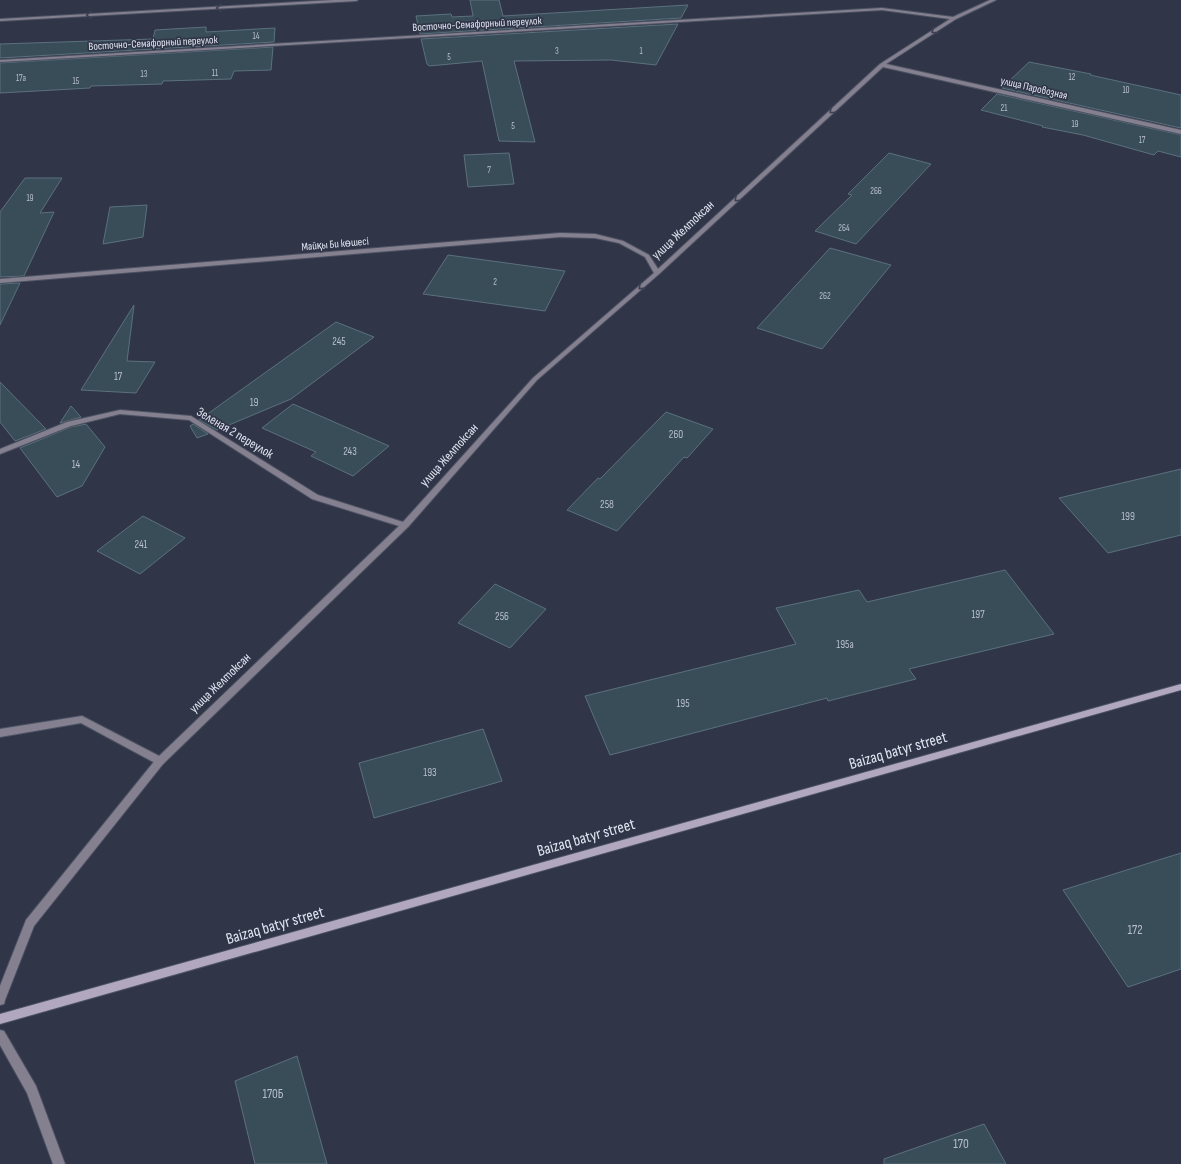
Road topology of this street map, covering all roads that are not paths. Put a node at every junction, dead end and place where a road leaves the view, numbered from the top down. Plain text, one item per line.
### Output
1 (356, 0) edge
2 (994, 0) edge
3 (954, 18) junction
4 (0, 20) edge
5 (0, 61) edge
6 (882, 65) junction
7 (1181, 132) edge
8 (657, 273) junction
9 (0, 280) edge
10 (0, 452) edge
11 (405, 525) junction
12 (1181, 687) edge
13 (0, 733) edge
14 (160, 761) junction
15 (0, 1000) edge
16 (0, 1019) edge
17 (0, 1035) edge
18 (59, 1164) edge

1 -> 4 street
2 - 3 street, улица Желтоксан
3 - 5 street, Восточно-Семафорный переулок
3 -> 6 street, улица Желтоксан
6 - 7 street, улица Паровозная
6 -> 8 street, улица Желтоксан
8 - 9 street, Майқы Би көшесі
8 -> 11 street, улица Желтоксан
10 - 11 street, Зеленая 2 переулок
11 - 14 street, улица Желтоксан
12 - 16 main road, Baizaq batyr street
13 - 14 street
14 - 15 street, улица Желтоксан
17 - 18 street

